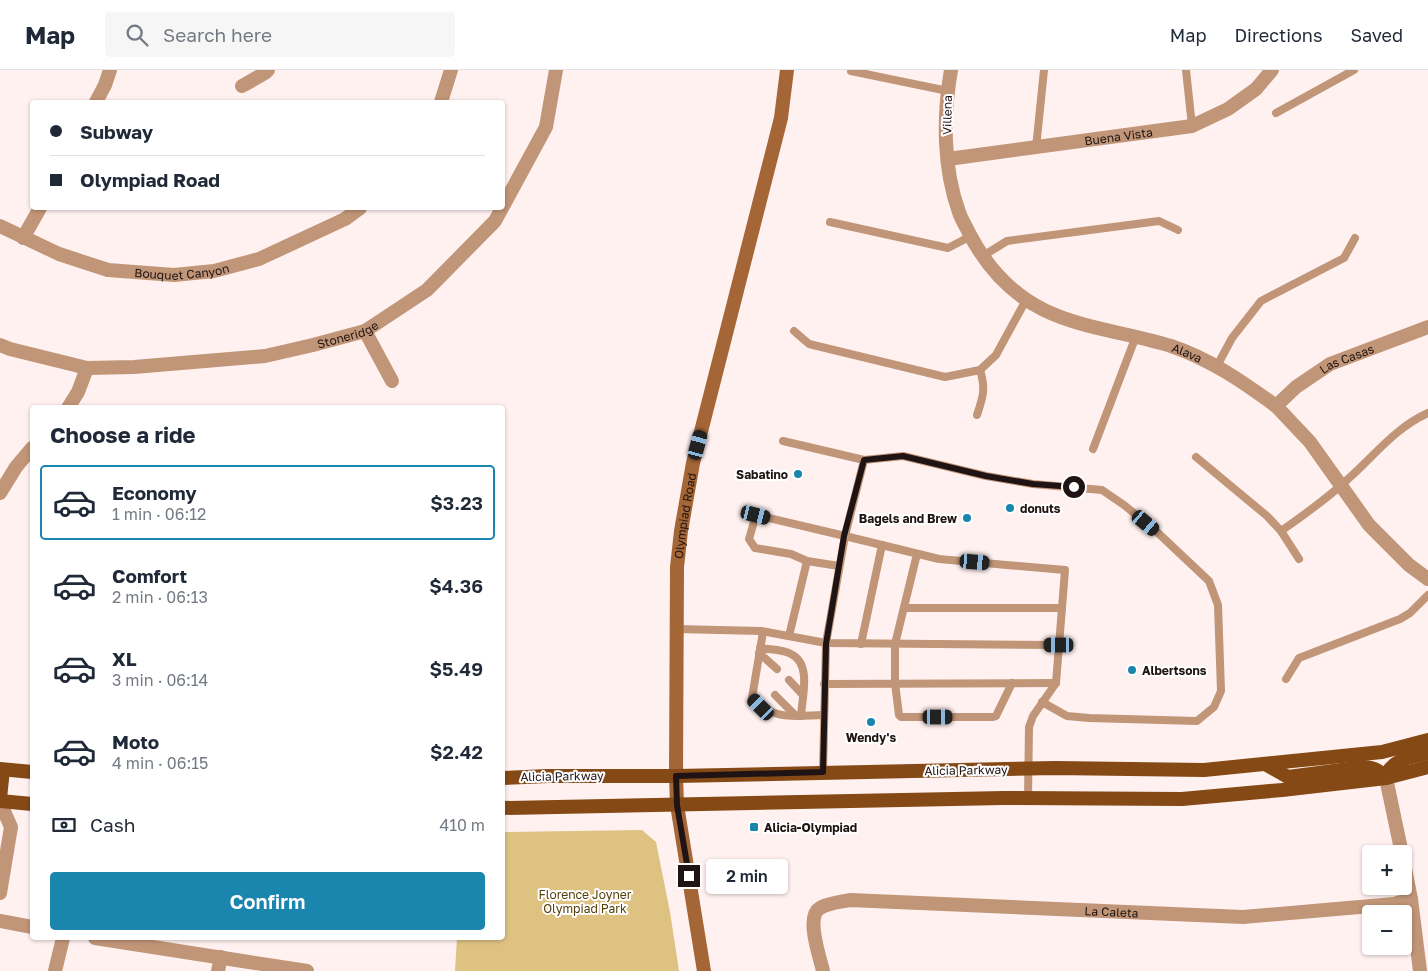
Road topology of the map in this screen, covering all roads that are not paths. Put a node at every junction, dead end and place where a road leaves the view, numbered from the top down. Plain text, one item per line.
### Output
1 (110, 70) edge
2 (268, 70) edge
3 (452, 70) edge
4 (556, 70) edge
5 (788, 70) edge
6 (951, 70) edge
7 (1044, 70) edge
8 (1186, 70) edge
9 (1272, 70) edge
10 (1354, 70) edge
11 (850, 71) edge
12 (242, 86) dead end
13 (948, 90) junction
14 (97, 100) edge
15 (442, 100) edge
16 (1276, 113) dead end
17 (1192, 126) junction
18 (1036, 148) junction
19 (948, 159) junction
20 (505, 203) edge
21 (39, 210) edge
22 (357, 210) edge
23 (501, 210) edge
24 (830, 222) dead end
25 (0, 226) edge
26 (1178, 230) dead end
27 (971, 236) junction
28 (23, 238) junction
29 (1355, 238) dead end
30 (983, 256) junction
31 (1026, 300) junction
32 (1428, 327) edge
33 (366, 331) junction
34 (794, 331) dead end
35 (1136, 336) junction
36 (0, 345) edge
37 (1217, 366) junction
38 (87, 368) junction
39 (980, 370) junction
40 (392, 381) dead end
41 (70, 405) edge
42 (1276, 406) junction
43 (1428, 413) edge
44 (977, 416) dead end
45 (783, 441) dead end
46 (1093, 449) dead end
47 (30, 450) edge
48 (1196, 457) dead end
49 (864, 460) junction
50 (1341, 486) junction
51 (0, 492) edge
52 (1281, 531) junction
53 (844, 536) junction
54 (882, 545) junction
55 (917, 554) junction
56 (1299, 559) dead end
57 (807, 561) junction
58 (839, 566) junction
59 (1428, 579) edge
60 (1428, 595) edge
61 (904, 608) junction
62 (1062, 608) junction
63 (676, 629) junction
64 (763, 632) junction
65 (789, 636) junction
66 (826, 644) junction
67 (861, 644) junction
68 (894, 644) junction
69 (1059, 645) junction
70 (759, 650) junction
71 (777, 669) dead end
72 (754, 677) junction
73 (1286, 679) dead end
74 (789, 680) dead end
75 (895, 683) junction
76 (1012, 683) junction
77 (1056, 683) junction
78 (763, 684) dead end
79 (824, 684) junction
80 (802, 694) junction
81 (775, 695) dead end
82 (1042, 702) junction
83 (823, 715) junction
84 (798, 716) junction
85 (1428, 740) edge
86 (1428, 753) edge
87 (1265, 764) junction
88 (1428, 767) edge
89 (1029, 769) junction
90 (2, 770) edge
91 (30, 772) edge
92 (823, 772) junction
93 (676, 776) junction
94 (505, 778) edge
95 (1386, 778) junction
96 (1028, 798) junction
97 (0, 800) edge
98 (30, 804) edge
99 (677, 805) junction
100 (505, 808) edge
101 (1400, 845) edge
102 (0, 888) edge
103 (1410, 895) edge
104 (1411, 899) junction
105 (0, 921) edge
106 (30, 927) edge
107 (63, 940) edge
108 (107, 940) edge
109 (221, 957) junction
110 (55, 971) edge
111 (218, 971) edge
112 (306, 971) edge
113 (704, 971) edge
114 (823, 971) edge
115 (1420, 971) edge

1 - 14 street
2 - 12 street
3 - 15 street
4 - 20 street, Stoneridge
5 - 63 main road, Olympiad Road
6 - 13 street, Villena
7 - 18 lane
8 - 17 lane
9 - 17 street, Buena Vista
10 - 16 lane
11 - 13 lane
13 - 19 street, Villena
17 - 18 street, Buena Vista
18 - 19 street, Buena Vista
19 - 27 street, Alava
21 - 28 street
22 - 28 street, Bouquet Canyon
23 - 33 street, Stoneridge
24 - 27 lane
25 - 28 street, Bouquet Canyon
26 - 30 lane
27 - 30 street, Alava
29 - 37 lane
30 - 31 street, Alava
31 - 35 street, Alava
31 - 39 lane
32 - 42 street, Las Casas
33 - 38 street, Stoneridge
33 - 40 street
34 - 39 lane
35 - 37 street, Alava
35 - 46 lane
36 - 38 street, Stoneridge
37 - 42 street, Alava
38 - 41 street
39 - 44 lane
42 - 50 street, Alava
43 - 50 lane
45 - 49 lane
47 - 51 street
48 - 52 lane
49 - 53 lane
49 - 82 lane
50 - 52 lane
50 - 59 street, Alava
52 - 56 lane
53 - 54 lane
53 - 57 lane
53 - 58 lane
54 - 55 lane
54 - 67 lane
55 - 61 lane
55 - 62 lane
57 - 58 lane
57 - 65 lane
58 - 66 lane
60 - 73 lane
61 - 62 lane
61 - 68 lane
62 - 69 lane
63 - 64 lane
63 - 93 main road, Olympiad Road
64 - 65 lane
64 - 70 lane
65 - 66 lane
66 - 67 lane
66 - 79 lane
67 - 68 lane
68 - 69 lane
68 - 75 lane
69 - 77 lane
70 - 71 lane
70 - 72 lane
70 - 80 lane
72 - 78 lane
72 - 84 lane
74 - 80 lane
75 - 76 lane
75 - 76 lane
75 - 79 lane
76 - 77 lane
77 - 82 lane
79 - 83 lane
80 - 84 lane
81 - 84 lane
82 - 89 lane
83 - 84 lane
83 - 92 lane
85 - 87 main road, Alicia Parkway
86 - 95 main road
87 - 89 main road, Alicia Parkway
87 - 95 main road
88 - 95 main road
89 - 92 main road, Alicia Parkway
89 - 96 lane
90 - 91 main road
90 - 97 main road
92 - 93 main road, Alicia Parkway
93 - 94 main road, Alicia Parkway
93 - 99 main road, Olympiad Road
95 - 96 main road
95 - 101 street
96 - 99 main road
97 - 98 main road
97 - 102 street
99 - 100 main road
99 - 113 main road, Olympiad Road
103 - 104 street
104 - 114 street, La Caleta
104 - 115 street
105 - 106 street
107 - 110 street
108 - 109 street
109 - 111 street
109 - 112 street

